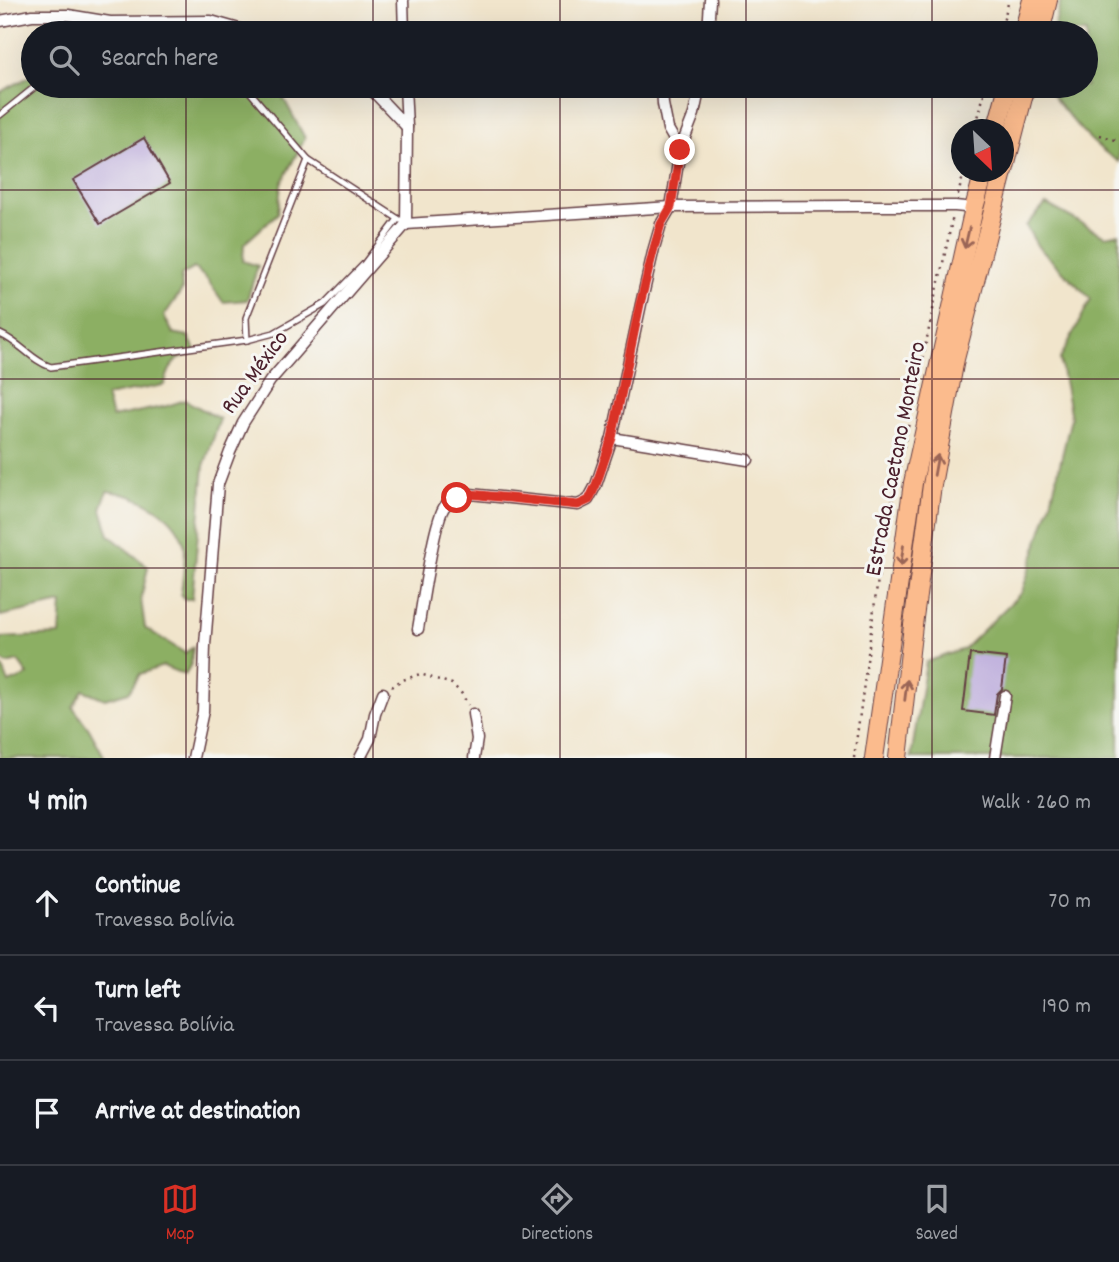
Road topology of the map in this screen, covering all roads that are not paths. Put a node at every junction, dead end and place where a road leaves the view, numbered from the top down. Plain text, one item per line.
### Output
1 (403, 0) edge
2 (710, 0) edge
3 (1032, 0) edge
4 (1048, 0) edge
5 (0, 21) edge
6 (104, 21) edge
7 (404, 21) edge
8 (709, 21) edge
9 (1026, 21) edge
10 (1043, 21) edge
11 (21, 98) edge
12 (255, 98) edge
13 (379, 98) edge
14 (406, 98) edge
15 (663, 98) edge
16 (697, 98) edge
17 (1005, 98) edge
18 (1023, 98) edge
19 (0, 115) edge
20 (999, 119) edge
21 (407, 127) junction
22 (1014, 130) edge
23 (680, 150) junction
24 (308, 160) junction
25 (981, 182) edge
26 (1000, 182) edge
27 (671, 207) junction
28 (974, 208) junction
29 (402, 222) junction
30 (0, 334) edge
31 (247, 340) junction
32 (612, 438) junction
33 (748, 460) dead end
34 (418, 629) dead end
35 (383, 693) road end
36 (1005, 696) dead end
37 (473, 714) road end
38 (193, 758) edge
39 (360, 758) edge
40 (474, 758) edge
41 (874, 758) edge
42 (898, 758) edge
43 (995, 758) edge

1 - 7 street
2 - 8 street
3 - 9 main road
4 - 10 main road
5 - 6 street
11 - 19 lane
12 - 24 lane
13 - 21 street
14 - 21 street
15 - 23 street
16 - 23 street
17 - 20 main road
18 - 22 main road, Estrada Caetano Monteiro
21 - 29 street
23 - 27 street
24 - 29 lane
24 - 31 lane
25 - 28 main road, Estrada Caetano Monteiro
42 -> 26 main road, Estrada Caetano Monteiro
27 - 28 street
27 - 29 street
27 - 32 street
28 -> 41 main road, Estrada Caetano Monteiro
29 - 31 lane
29 - 38 street, Rua México
30 - 31 lane
32 - 33 street
32 - 34 street
35 - 39 street
36 - 43 street
37 - 40 street

